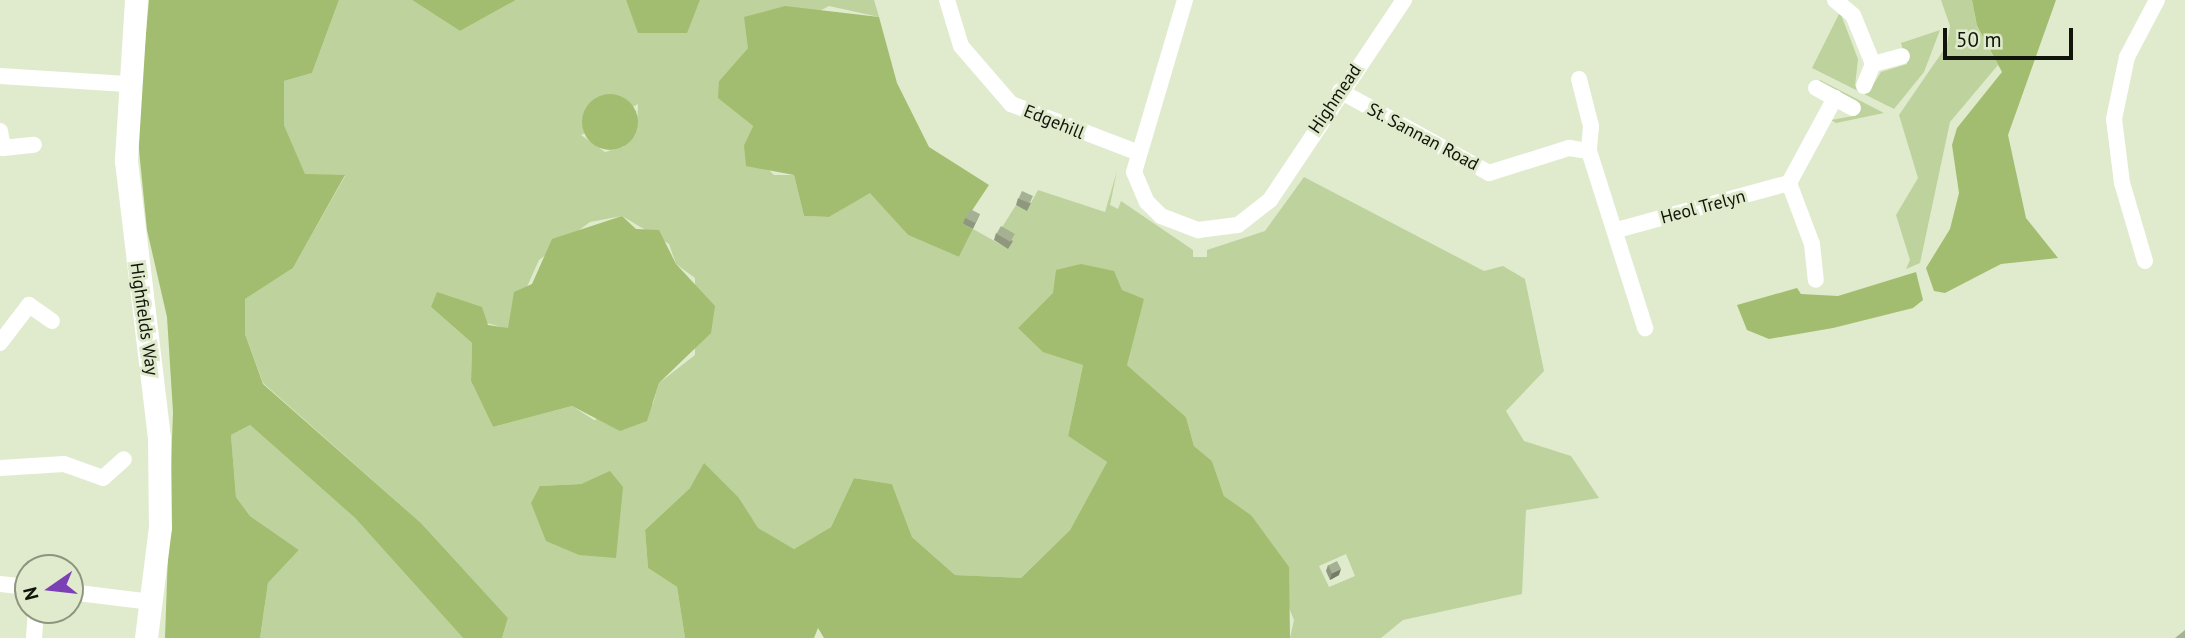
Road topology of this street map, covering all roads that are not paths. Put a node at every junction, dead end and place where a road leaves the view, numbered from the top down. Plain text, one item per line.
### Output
1 (136, 0) edge
2 (947, 0) edge
3 (1185, 0) edge
4 (1404, 0) edge
5 (1835, 0) edge
6 (2157, 0) edge
7 (1902, 57) dead end
8 (1873, 64) junction
9 (0, 76) edge
10 (1579, 79) dead end
11 (127, 84) junction
12 (1864, 86) dead end
13 (1816, 88) dead end
14 (1340, 91) junction
15 (1835, 98) junction
16 (1853, 108) dead end
17 (0, 131) edge
18 (34, 145) dead end
19 (2, 149) edge
20 (1588, 151) junction
21 (1137, 152) junction
22 (1789, 183) junction
23 (1617, 230) junction
24 (2145, 261) dead end
25 (1816, 280) dead end
26 (52, 321) dead end
27 (1645, 328) dead end
28 (0, 343) edge
29 (124, 459) dead end
30 (0, 468) edge
31 (84, 594) edge
32 (151, 602) junction
33 (146, 638) edge

1 - 11 main road, Highfields Way
2 - 21 street, Edgehill
3 - 21 street
4 - 14 street, Highmead
5 - 8 street
6 - 24 street
7 - 8 street
8 - 12 street
9 - 11 street
10 - 20 street
11 - 32 main road, Highfields Way
13 - 15 street
14 - 20 street, St. Sannan Road
14 - 21 street, Highmead
15 - 16 street
15 - 22 street
17 - 19 street
18 - 19 street
20 - 23 street
22 - 23 street, Heol Trelyn
22 - 25 street
23 - 27 street
26 - 28 street
29 - 30 street
31 - 32 street
32 - 33 main road, Highfields Way

